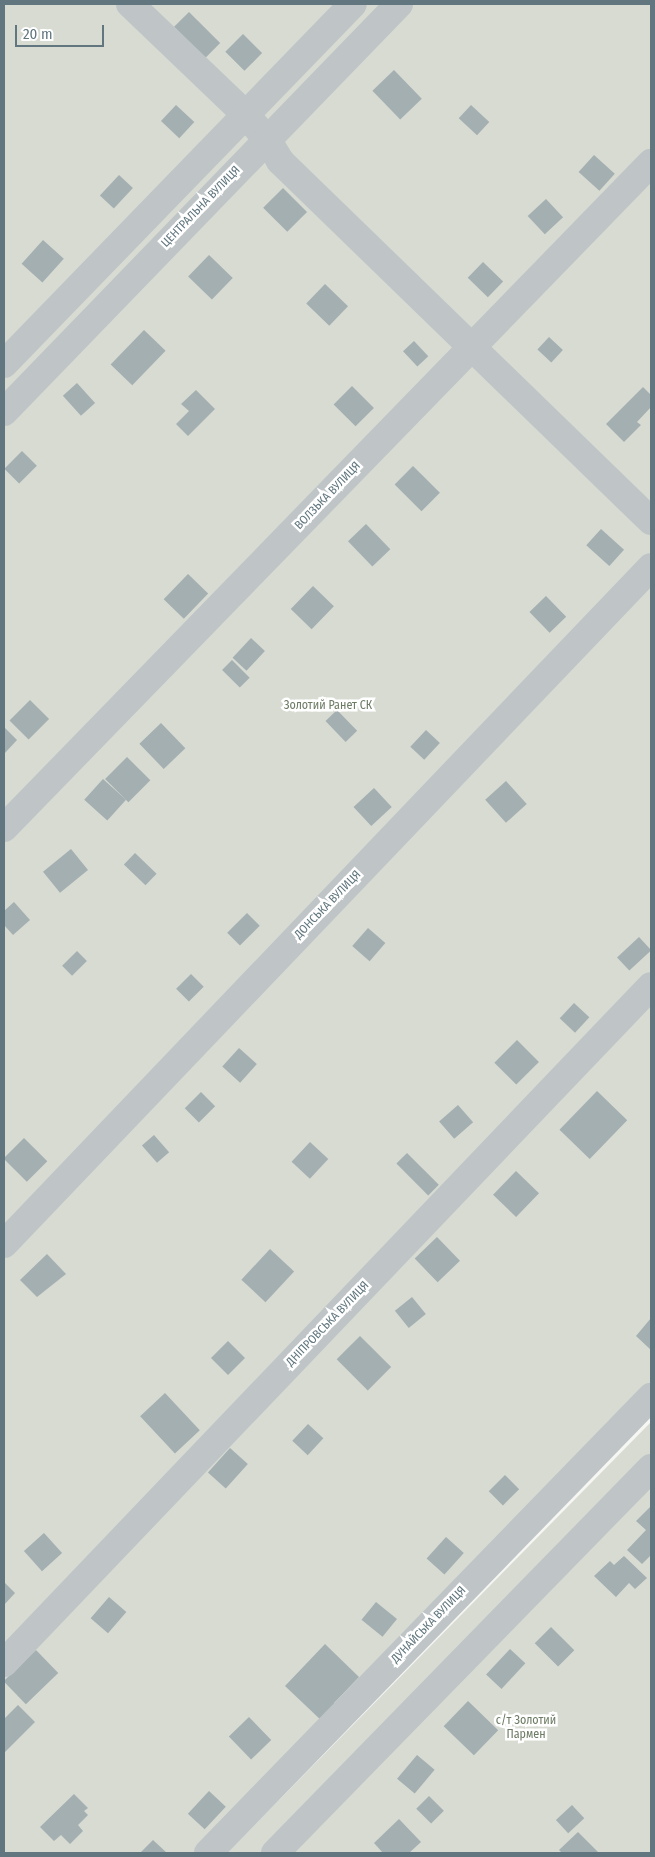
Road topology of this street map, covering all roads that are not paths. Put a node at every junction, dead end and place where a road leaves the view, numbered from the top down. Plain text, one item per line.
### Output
1 (130, 4) edge
2 (352, 4) edge
3 (399, 4) edge
4 (244, 114) junction
5 (267, 139) junction
6 (651, 163) edge
7 (473, 347) junction
8 (4, 364) edge
9 (4, 412) edge
10 (651, 521) edge
11 (651, 567) edge
12 (4, 828) edge
13 (651, 986) edge
14 (4, 1244) edge
15 (651, 1398) edge
16 (651, 1468) edge
17 (4, 1663) edge
18 (208, 1853) edge
19 (274, 1853) edge

1 - 4 street
2 - 4 street
3 - 5 street, ЦЕНТРАЛЬНА ВУЛИЦЯ
4 - 5 street
4 - 8 street
5 - 7 street
5 - 9 street, ЦЕНТРАЛЬНА ВУЛИЦЯ
6 - 7 street, ВОЛЗЬКА ВУЛИЦЯ
7 - 10 street
7 - 12 street, ВОЛЗЬКА ВУЛИЦЯ
11 - 14 street, ДОНСЬКА ВУЛИЦЯ
13 - 17 street, ДНІПРОВСЬКА ВУЛИЦЯ
15 - 18 street, ДУНАЙСЬКА ВУЛИЦЯ
16 - 19 street

